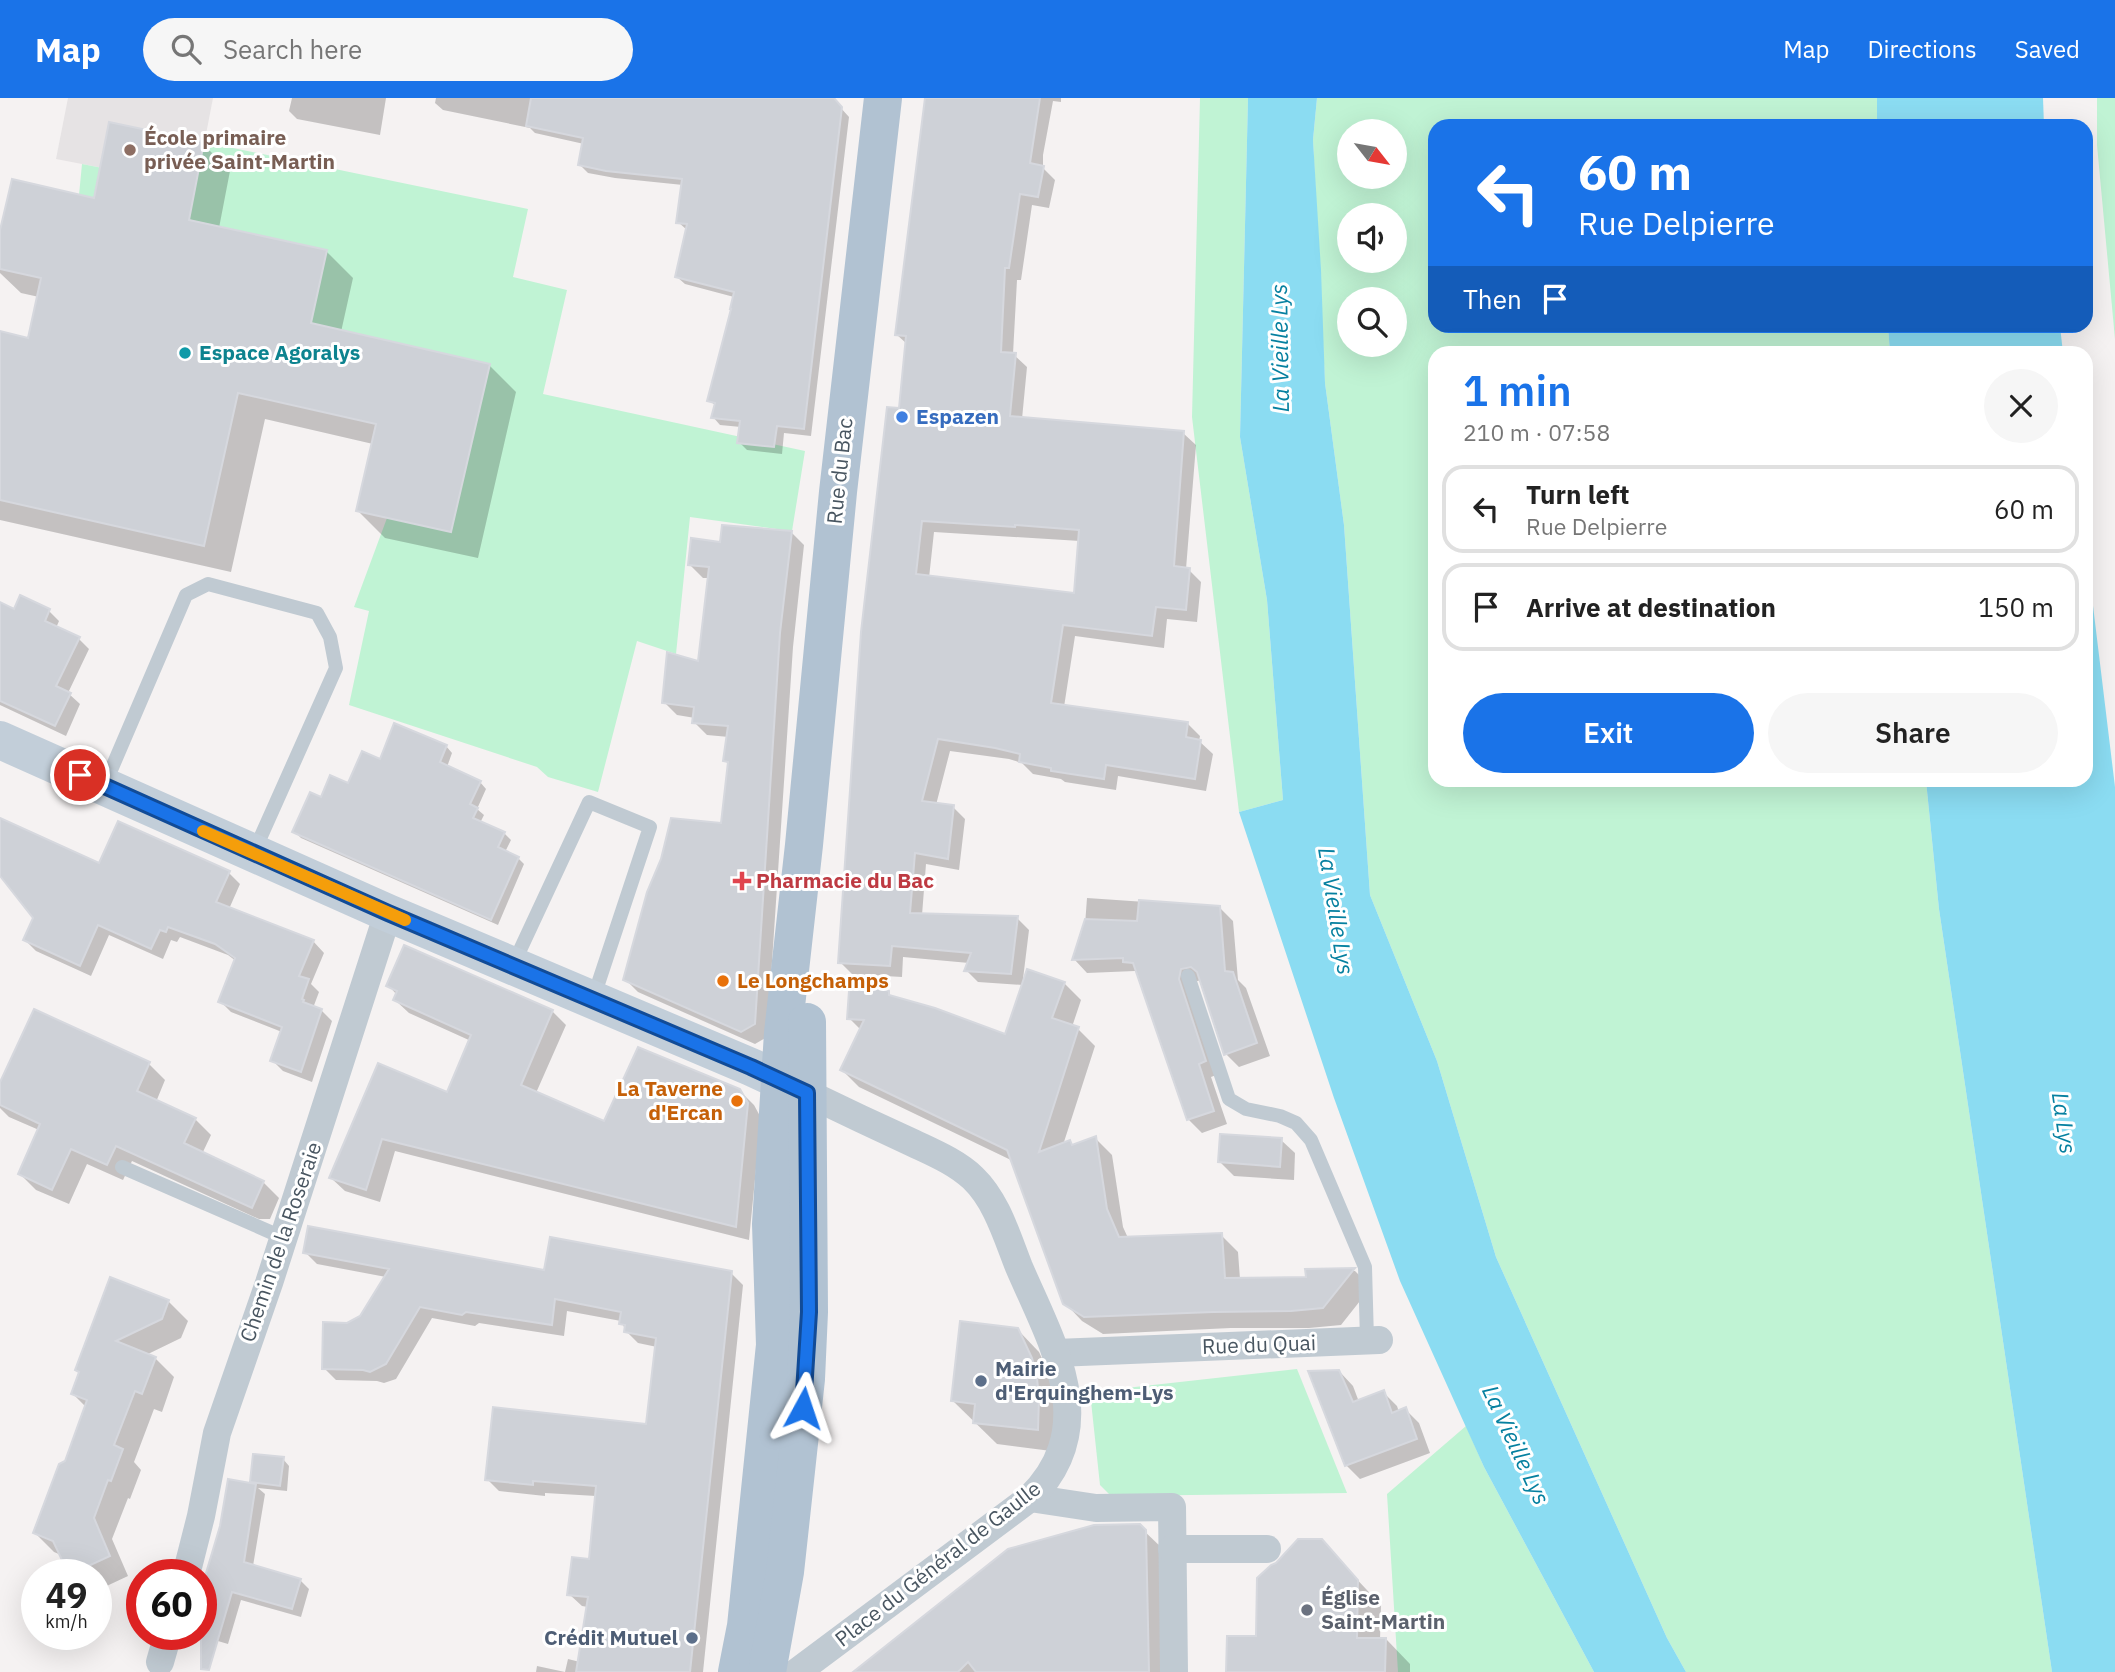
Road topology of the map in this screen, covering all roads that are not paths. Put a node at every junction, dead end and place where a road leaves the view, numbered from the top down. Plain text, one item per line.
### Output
1 (883, 98) edge
2 (1, 742) edge
3 (104, 786) junction
4 (254, 853) junction
5 (388, 913) junction
6 (512, 967) junction
7 (1188, 976) dead end
8 (593, 1001) junction
9 (793, 1087) junction
10 (122, 1167) dead end
11 (284, 1238) junction
12 (1373, 1340) joint
13 (1056, 1353) junction
14 (1030, 1498) junction
15 (1172, 1549) junction
16 (1267, 1549) dead end
17 (190, 1559) edge
18 (163, 1650) edge
19 (160, 1662) dead end
20 (765, 1668) edge
21 (1174, 1672) edge

1 - 9 main road, Rue du Bac
2 - 3 street
3 - 4 street
3 - 4 lane
4 - 5 street
5 - 6 street
5 - 11 street, Chemin de la Roseraie
6 - 8 street
6 - 8 lane
7 - 12 lane
8 - 9 street
9 - 13 street, Place du Général de Gaulle
9 - 20 main road, Place du Général de Gaulle
10 - 11 lane
11 - 17 street, Chemin de la Roseraie
12 - 13 street, Rue du Quai
13 - 14 street, Place du Général de Gaulle
14 - 15 street
14 - 20 street, Place du Général de Gaulle
15 - 16 street
15 - 21 street
18 - 19 street

